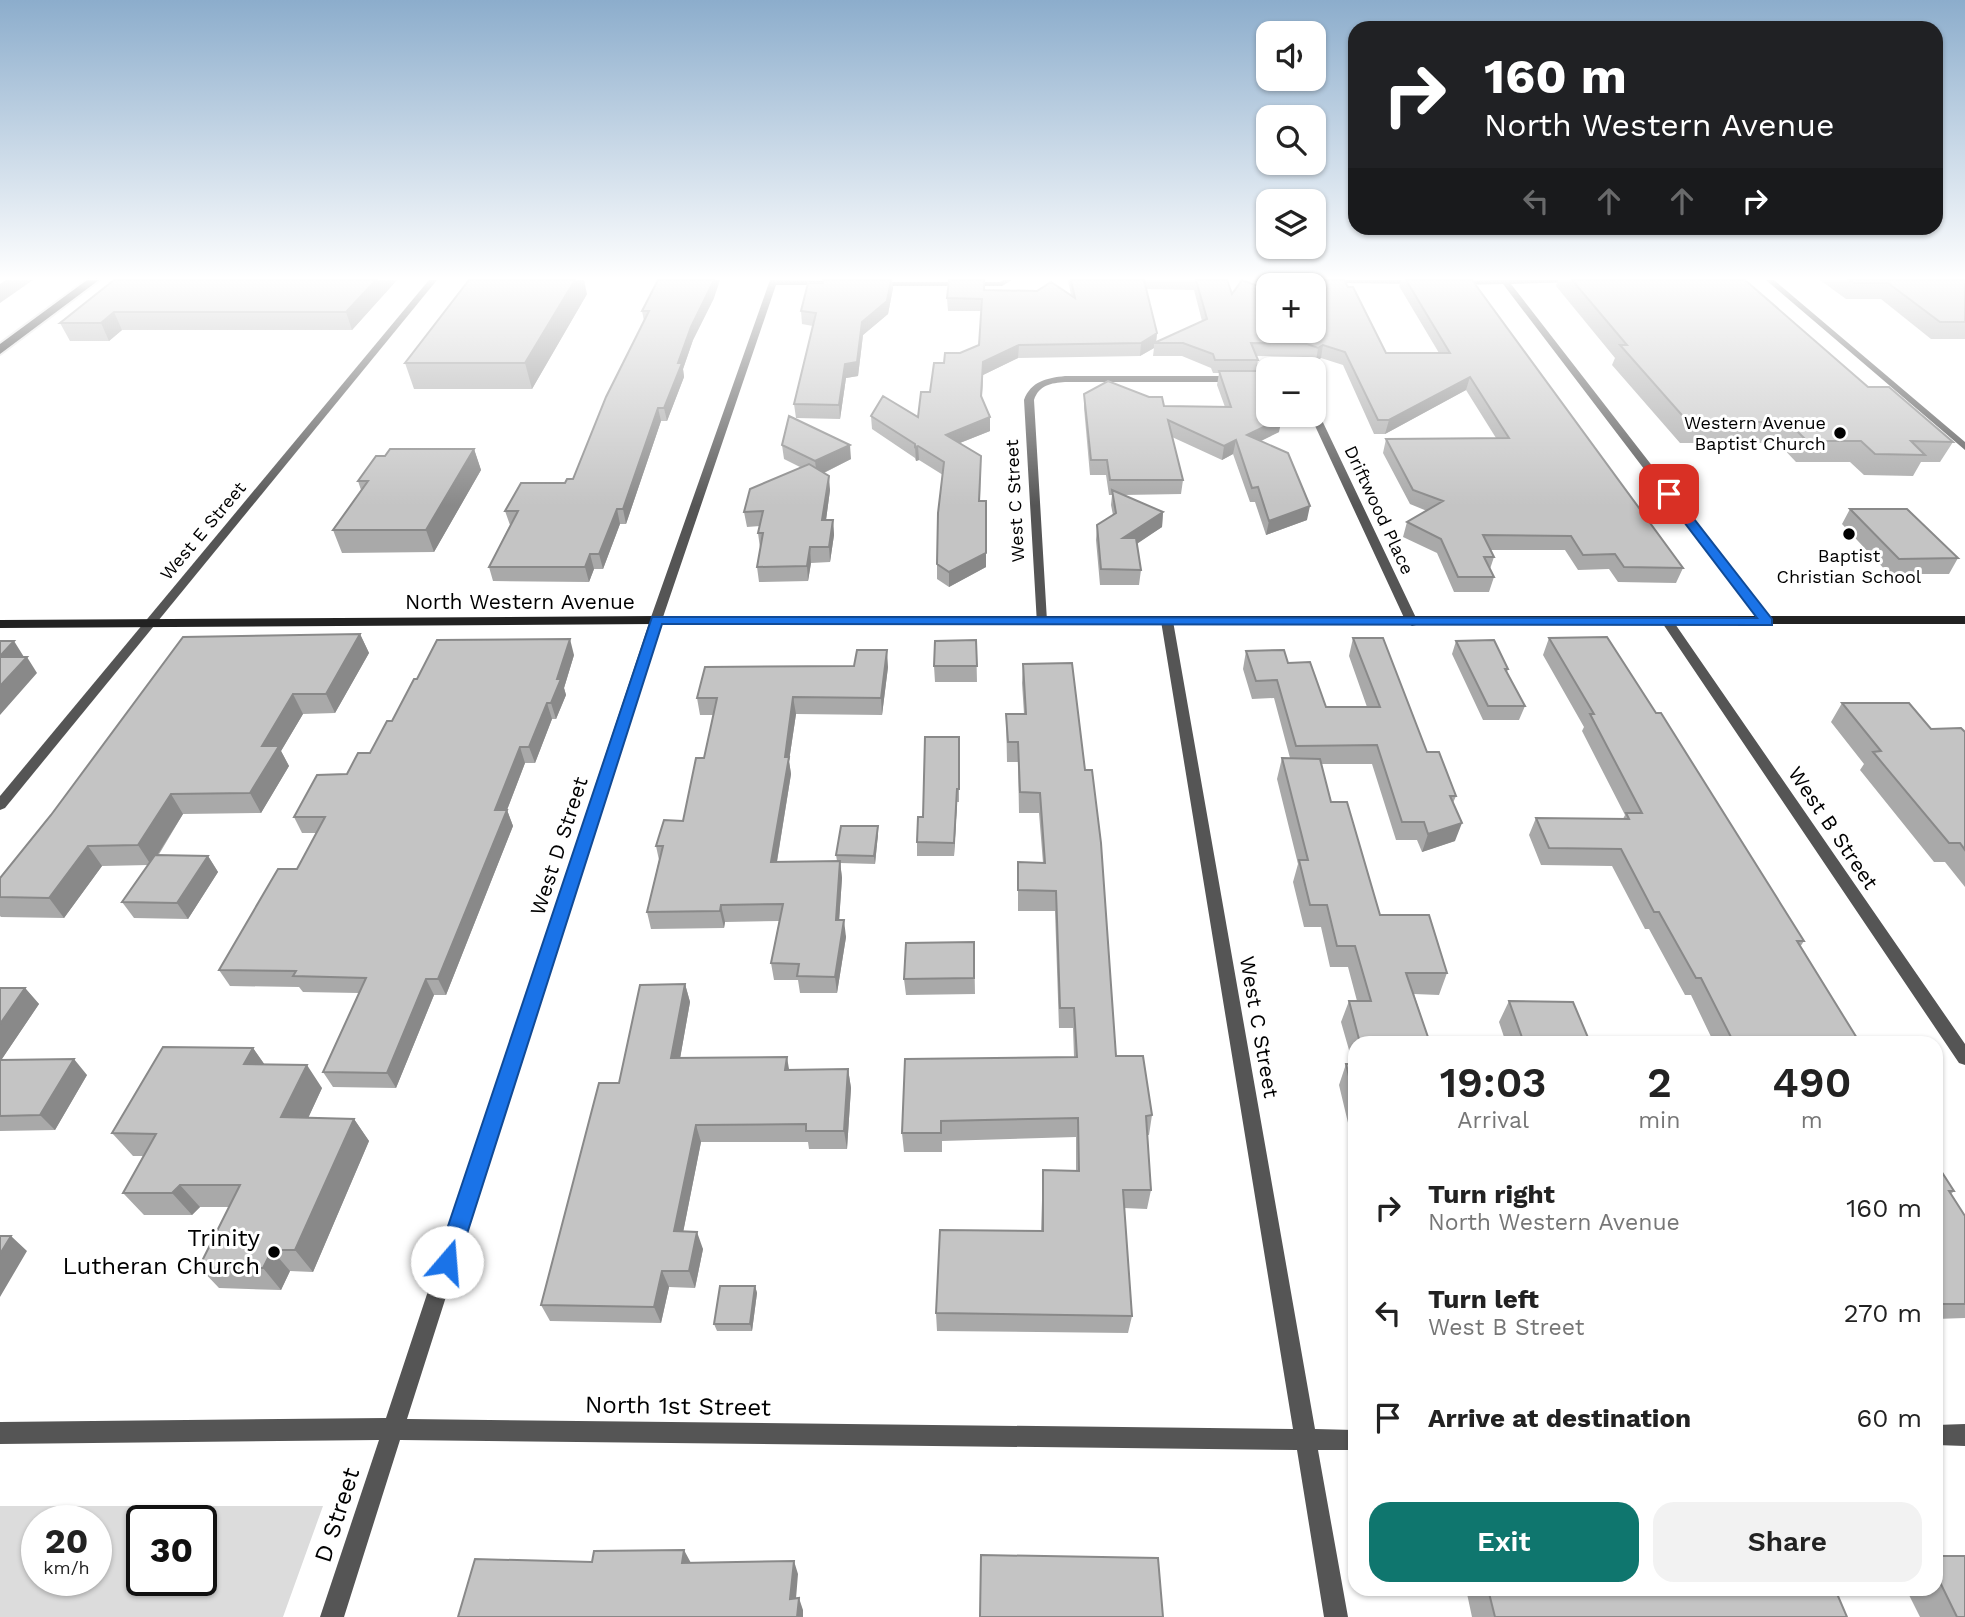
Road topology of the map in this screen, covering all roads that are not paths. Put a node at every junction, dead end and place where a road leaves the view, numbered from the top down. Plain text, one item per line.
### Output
1 (371, 355) edge
2 (748, 355) edge
3 (1563, 355) edge
4 (1858, 355) edge
5 (1256, 379) edge
6 (1320, 427) edge
7 (1965, 447) edge
8 (656, 620) junction
9 (1965, 620) edge
10 (1041, 621) junction
11 (1167, 621) junction
12 (1667, 621) junction
13 (1412, 622) junction
14 (1767, 622) junction
15 (0, 624) edge
16 (149, 624) junction
17 (0, 805) edge
18 (1965, 1058) edge
19 (393, 1429) junction
20 (0, 1433) edge
21 (1943, 1435) edge
22 (1965, 1435) edge
23 (1305, 1440) junction
24 (1348, 1440) edge
25 (332, 1617) edge
26 (1336, 1617) edge

1 - 16 street, West E Street
2 - 8 street, West D Street
3 - 14 street
4 - 7 street
5 - 10 street, West C Street
6 - 13 street, Driftwood Place
8 - 10 main road, North Western Avenue
8 - 16 main road, North Western Avenue
8 - 19 street, West D Street
9 - 14 main road, North Western Avenue
10 - 11 main road, North Western Avenue
11 - 13 main road, North Western Avenue
11 - 23 street, West C Street
12 - 13 main road, North Western Avenue
12 - 14 main road, North Western Avenue
12 - 18 street, West B Street
15 - 16 main road, North Western Avenue
16 - 17 street, West E Street
19 - 20 street, North 1st Street
19 - 23 street, North 1st Street
19 - 25 street, D Street
21 - 22 street
23 - 24 street, North 1st Street
23 - 26 street, West C Street

